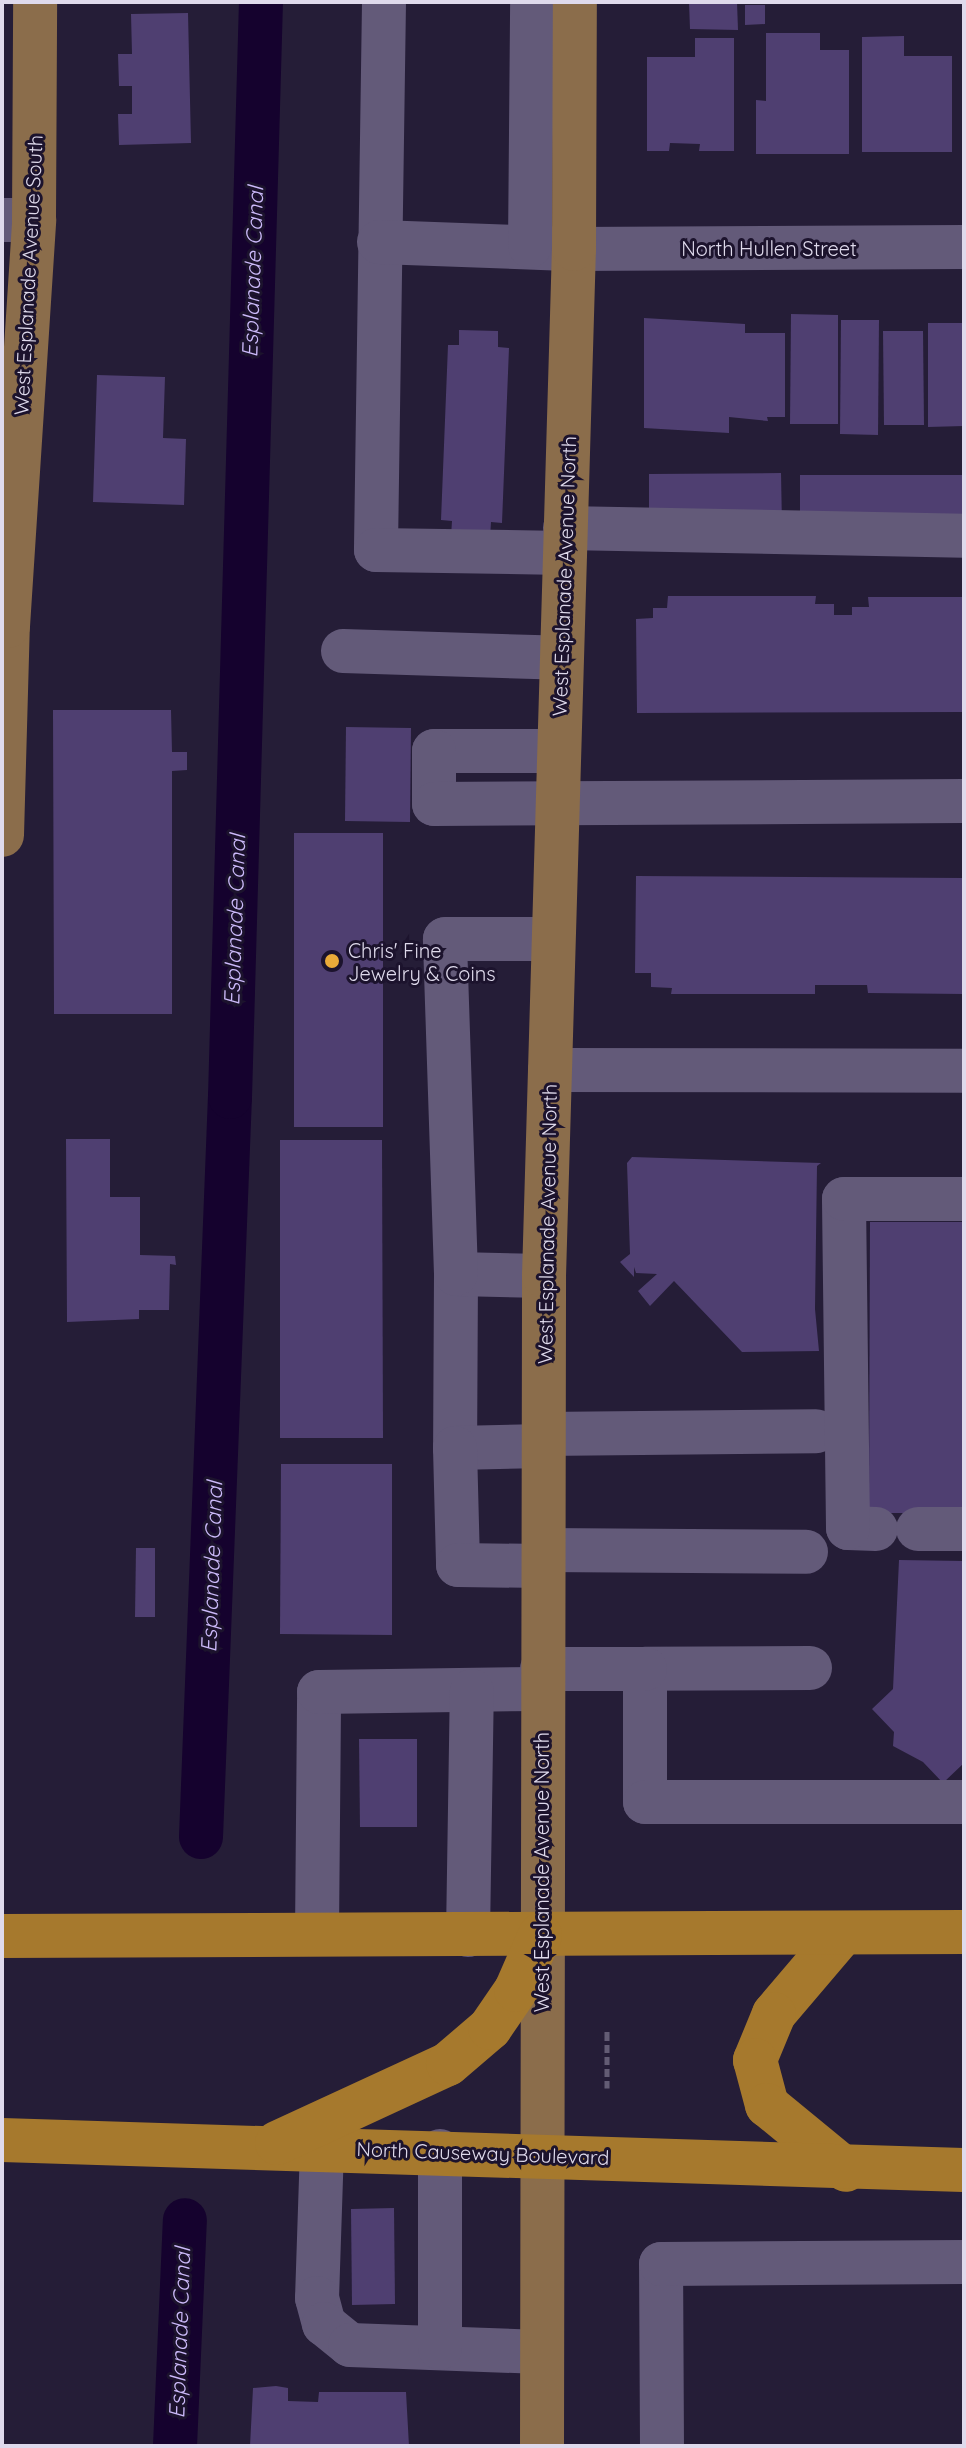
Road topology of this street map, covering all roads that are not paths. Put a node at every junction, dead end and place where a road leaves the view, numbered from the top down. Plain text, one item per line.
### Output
1 (35, 2) edge
2 (384, 2) edge
3 (532, 2) edge
4 (575, 2) edge
5 (18, 220) edge
6 (379, 242) junction
7 (530, 246) junction
8 (964, 247) edge
9 (574, 249) junction
10 (13, 384) edge
11 (964, 536) edge
12 (565, 541) junction
13 (5, 646) edge
14 (343, 651) dead end
15 (561, 658) junction
16 (559, 751) junction
17 (3, 766) edge
18 (964, 801) edge
19 (557, 807) junction
20 (2, 835) edge
21 (551, 939) junction
22 (550, 1070) junction
23 (964, 1071) edge
24 (964, 1199) edge
25 (456, 1274) junction
26 (544, 1276) junction
27 (816, 1431) dead end
28 (543, 1440) junction
29 (455, 1448) junction
30 (964, 1529) edge
31 (806, 1552) dead end
32 (542, 1558) junction
33 (810, 1668) dead end
34 (645, 1669) junction
35 (542, 1679) junction
36 (472, 1691) junction
37 (964, 1802) edge
38 (964, 1932) edge
39 (317, 1934) junction
40 (842, 1934) junction
41 (468, 1935) junction
42 (540, 1935) junction
43 (2, 1936) edge
44 (2, 2140) edge
45 (268, 2147) junction
46 (322, 2148) junction
47 (440, 2151) junction
48 (540, 2154) junction
49 (846, 2170) junction
50 (964, 2170) edge
51 (964, 2262) edge
52 (440, 2348) junction
53 (541, 2352) junction
54 (542, 2446) edge
55 (662, 2446) edge

1 - 5 main road, West Esplanade Avenue South
2 - 6 street
3 - 7 street
4 - 9 main road, West Esplanade Avenue North
5 - 10 main road, West Esplanade Avenue South
6 - 7 street, North Hullen Street
6 - 12 street
7 - 9 street, North Hullen Street
8 - 9 street, North Hullen Street
9 - 12 main road, West Esplanade Avenue North
10 - 13 main road, West Esplanade Avenue South
11 - 12 street
12 - 15 main road, West Esplanade Avenue North
13 - 17 main road, West Esplanade Avenue South
14 - 15 street
15 - 16 main road, West Esplanade Avenue North
16 - 19 main road, West Esplanade Avenue North
16 - 19 street
17 - 20 main road, West Esplanade Avenue South
18 - 19 street
19 - 21 main road, West Esplanade Avenue North
21 - 22 main road, West Esplanade Avenue North
21 - 25 street
22 - 23 street
22 - 26 main road, West Esplanade Avenue North
24 - 30 street
25 - 26 street
25 - 29 street
26 - 28 main road, West Esplanade Avenue North
27 - 28 street
28 - 29 street
28 - 32 main road, West Esplanade Avenue North
29 - 32 street
31 - 32 street
32 - 35 main road, West Esplanade Avenue North
33 - 34 street
34 - 35 street
34 - 37 street
35 - 36 street
35 - 42 main road, West Esplanade Avenue North
36 - 39 street
36 - 41 street
38 - 40 highway
39 - 41 highway
39 - 43 highway
40 - 42 highway
40 - 49 highway
41 - 42 highway
42 - 45 highway
42 - 48 main road, West Esplanade Avenue North
44 - 45 highway, North Causeway Boulevard
45 - 46 highway, North Causeway Boulevard
46 - 47 highway, North Causeway Boulevard
46 - 52 street
47 - 48 highway, North Causeway Boulevard
47 - 52 street
48 - 49 highway, North Causeway Boulevard
48 - 53 main road, West Esplanade Avenue North
49 - 50 highway, North Causeway Boulevard
51 - 55 street
52 - 53 street
53 - 54 main road, West Esplanade Avenue North

